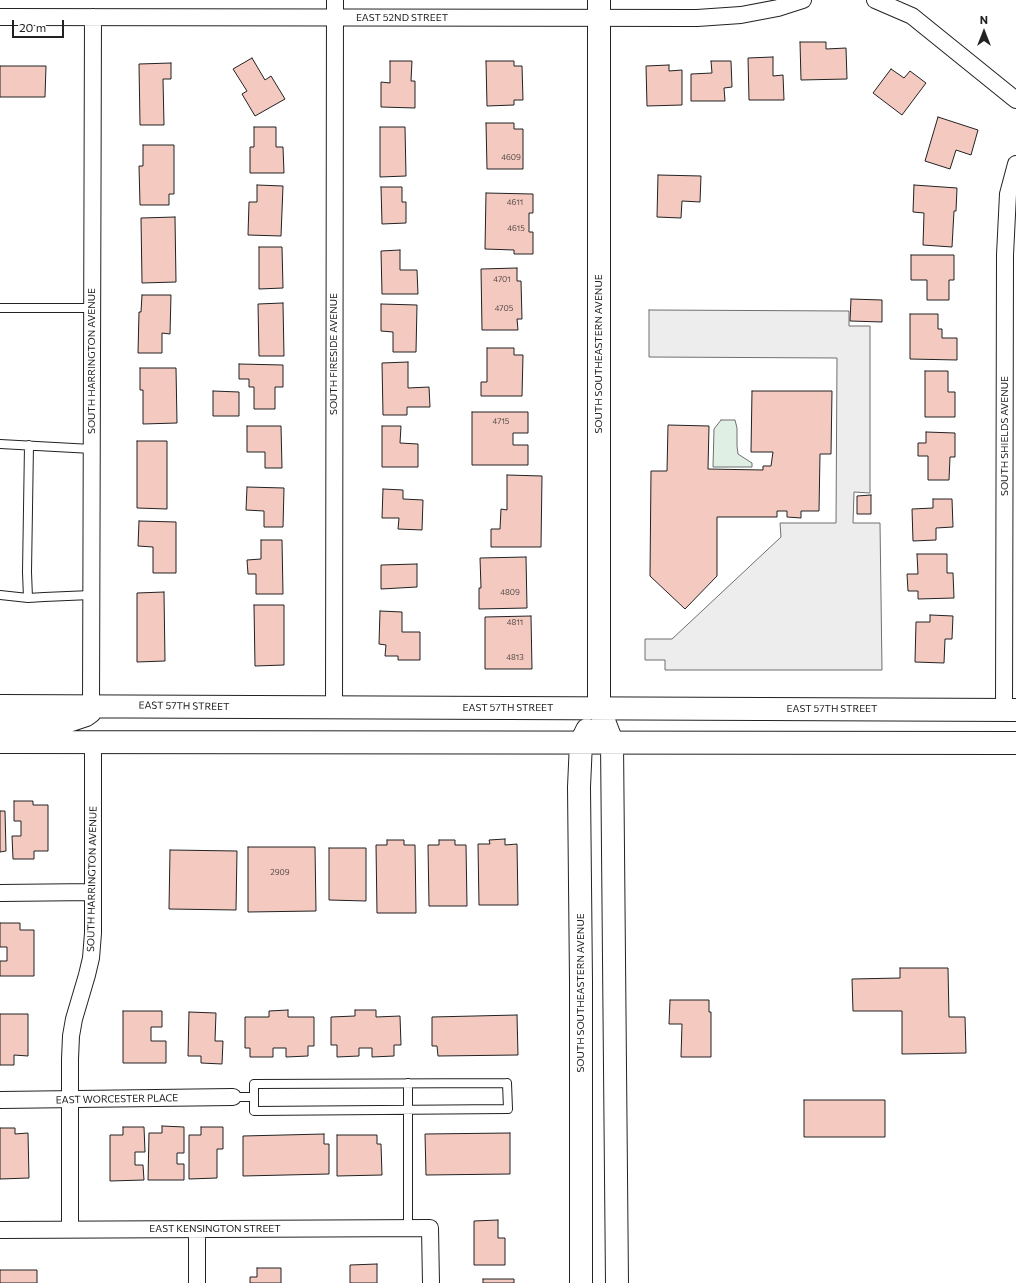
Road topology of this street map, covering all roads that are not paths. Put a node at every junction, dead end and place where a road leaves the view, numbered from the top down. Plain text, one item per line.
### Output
1 (334, 0) edge
2 (803, 0) edge
3 (875, 0) edge
4 (598, 9) edge
5 (0, 17) edge
6 (93, 17) junction
7 (334, 18) junction
8 (1016, 100) edge
9 (1016, 164) edge
10 (0, 308) edge
11 (92, 308) junction
12 (0, 444) edge
13 (29, 446) junction
14 (92, 449) junction
15 (0, 595) edge
16 (91, 595) junction
17 (28, 598) junction
18 (91, 705) junction
19 (0, 706) edge
20 (334, 708) junction
21 (599, 708) junction
22 (1010, 710) edge
23 (0, 725) edge
24 (0, 742) edge
25 (93, 742) junction
26 (581, 742) junction
27 (612, 742) junction
28 (1016, 743) edge
29 (0, 892) edge
30 (93, 892) junction
31 (408, 1084) junction
32 (233, 1097) joint
33 (254, 1097) junction
34 (0, 1100) edge
35 (69, 1100) junction
36 (409, 1110) junction
37 (70, 1229) junction
38 (408, 1229) junction
39 (0, 1230) edge
40 (197, 1230) junction
41 (197, 1283) edge
42 (431, 1283) edge
43 (581, 1283) edge
44 (617, 1283) edge

1 - 7 street, SOUTH FIRESIDE AVENUE
2 - 4 street, EAST 52ND STREET
3 - 8 street
4 - 7 street, EAST 52ND STREET
4 - 21 main road, SOUTH SOUTHEASTERN AVENUE
5 - 6 street, EAST 52ND STREET
6 - 7 street, EAST 52ND STREET
6 - 11 street, SOUTH HARRINGTON AVENUE
7 - 20 street, SOUTH FIRESIDE AVENUE
9 - 22 street, SOUTH SHIELDS AVENUE
10 - 11 lane
11 - 14 street, SOUTH HARRINGTON AVENUE
12 - 13 lane
13 - 14 lane
13 - 17 lane
14 - 16 street, SOUTH HARRINGTON AVENUE
15 - 17 lane
16 - 17 lane
16 - 18 street, SOUTH HARRINGTON AVENUE
18 - 19 main road, EAST 57TH STREET
18 - 20 main road, EAST 57TH STREET
18 - 23 main road
20 - 21 main road, EAST 57TH STREET
21 - 22 main road, EAST 57TH STREET
21 - 26 main road, SOUTH SOUTHEASTERN AVENUE
21 - 27 main road, SOUTH SOUTHEASTERN AVENUE
24 - 25 main road
25 - 26 main road
25 - 30 street, SOUTH HARRINGTON AVENUE
26 - 27 main road
26 - 43 main road, SOUTH SOUTHEASTERN AVENUE
27 - 28 main road
27 - 44 main road, SOUTH SOUTHEASTERN AVENUE
29 - 30 street
30 - 35 street, SOUTH HARRINGTON AVENUE
31 - 33 lane
31 - 36 lane
31 - 36 lane
32 - 33 lane
32 - 35 street, EAST WORCESTER PLACE
33 - 36 lane
34 - 35 street, EAST WORCESTER PLACE
35 - 37 street, SOUTH HARRINGTON AVENUE
36 - 38 lane
37 - 39 street, EAST KENSINGTON STREET
37 - 40 street, EAST KENSINGTON STREET
38 - 40 street, EAST KENSINGTON STREET
38 - 42 street, EAST KENSINGTON STREET
40 - 41 street

